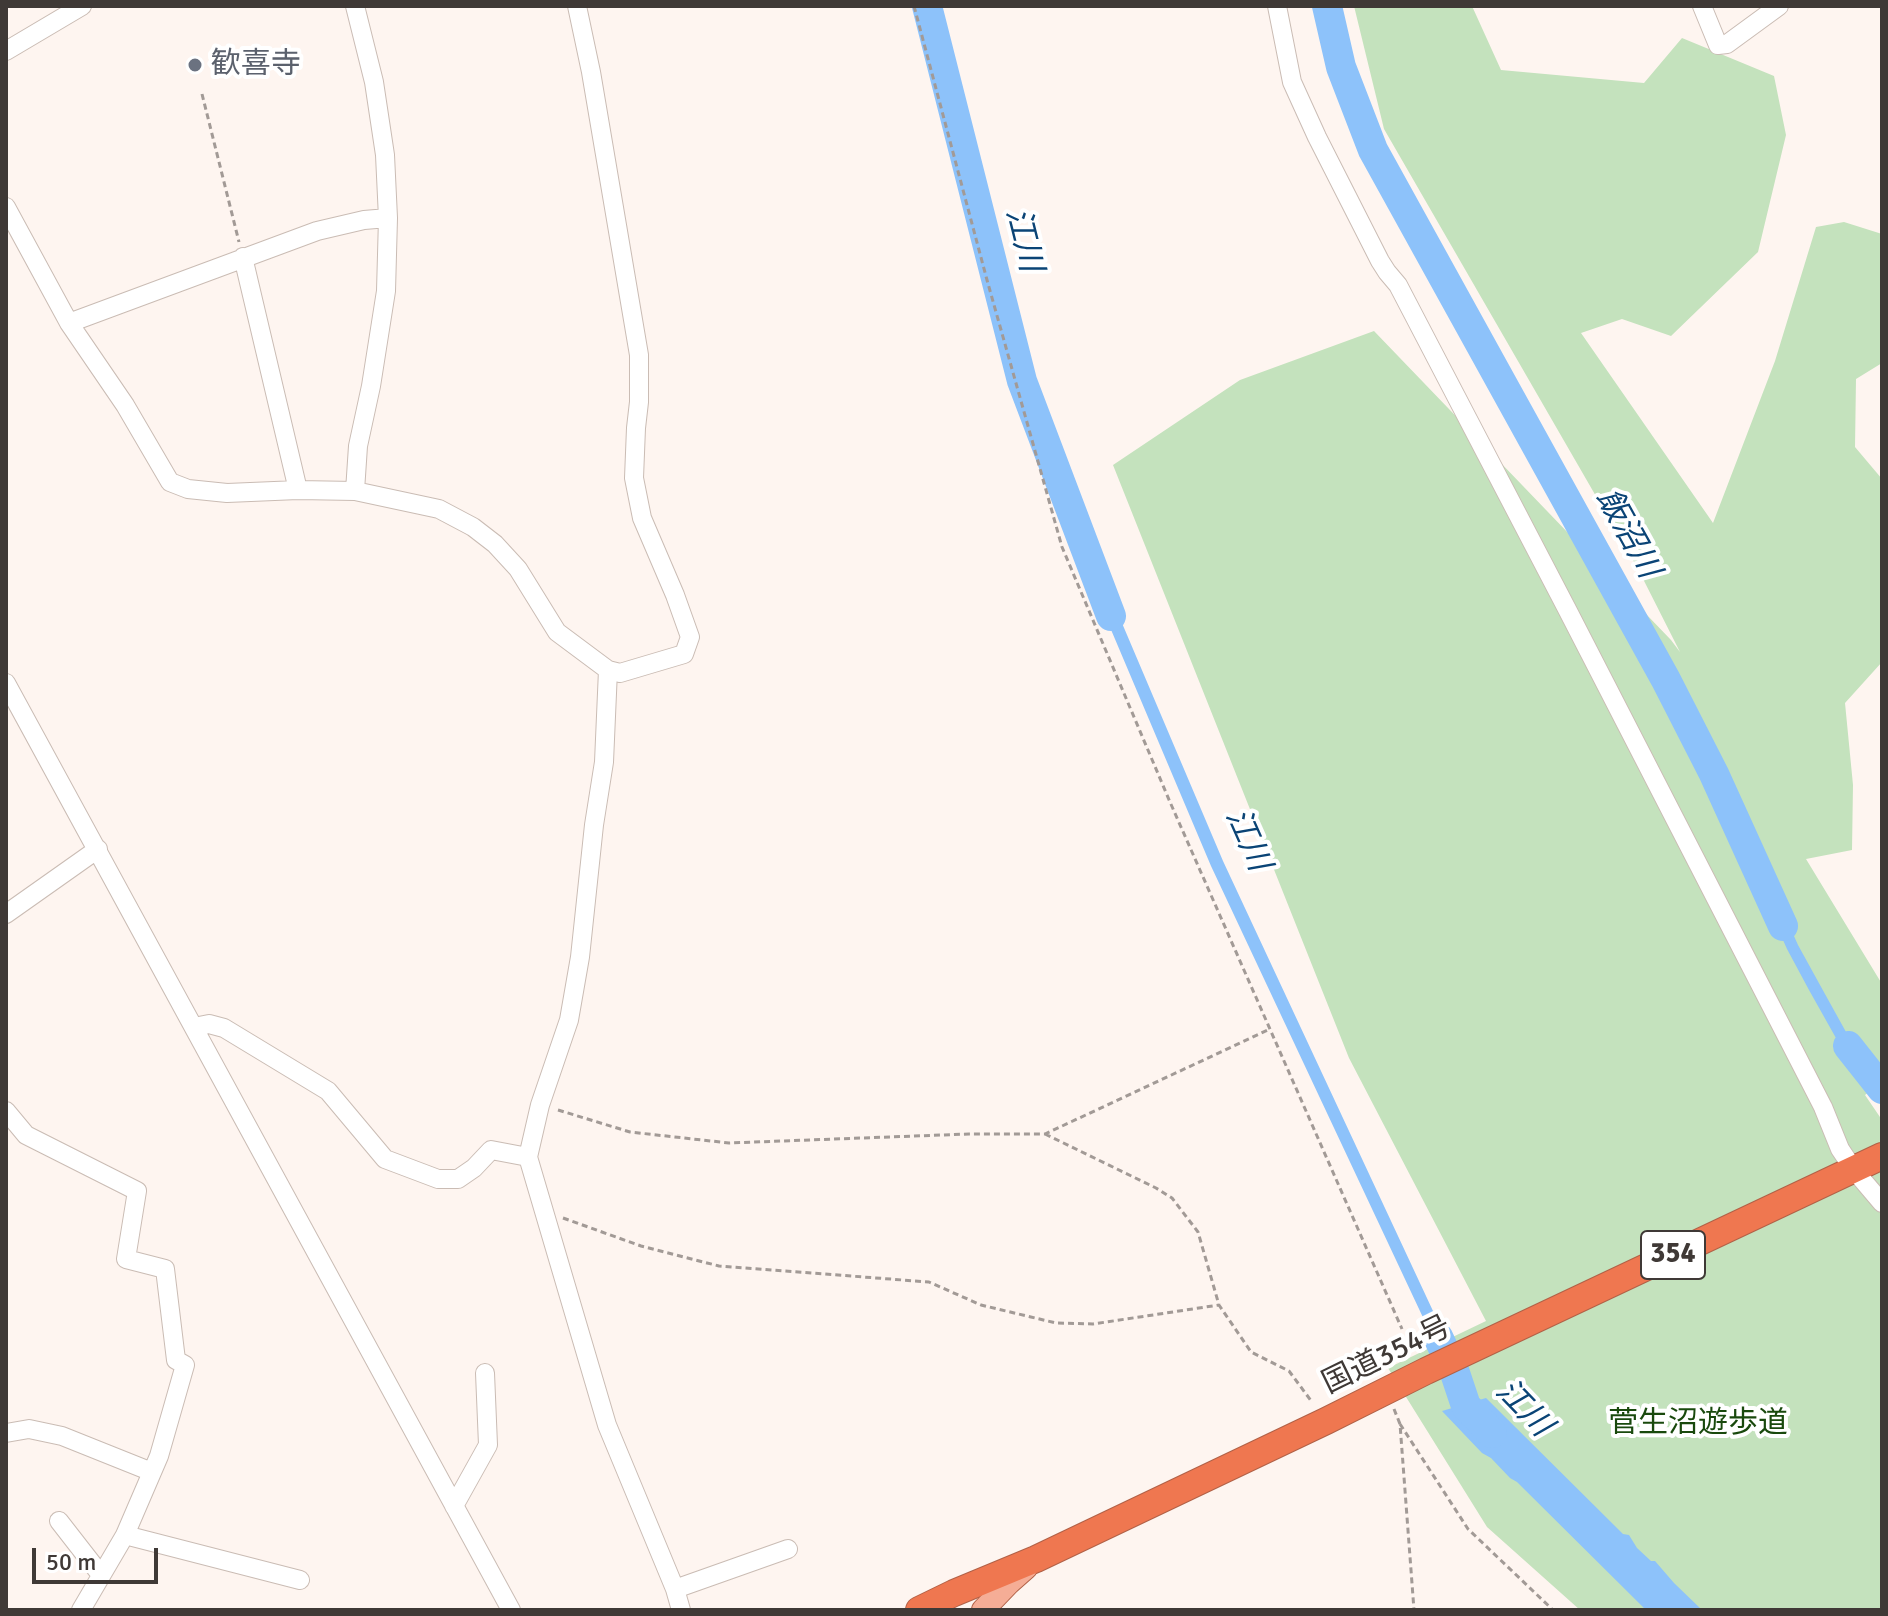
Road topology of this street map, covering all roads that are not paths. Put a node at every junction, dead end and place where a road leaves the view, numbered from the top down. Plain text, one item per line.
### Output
1 (82, 6) edge
2 (355, 6) edge
3 (577, 6) edge
4 (1277, 6) edge
5 (1702, 6) edge
6 (1779, 6) edge
7 (6, 51) edge
8 (6, 207) edge
9 (388, 218) junction
10 (243, 257) junction
11 (69, 323) junction
12 (298, 490) junction
13 (355, 491) junction
14 (608, 670) junction
15 (6, 683) edge
16 (98, 849) junction
17 (6, 914) edge
18 (194, 1027) junction
19 (6, 1111) edge
20 (528, 1157) junction
21 (1868, 1163) edge
22 (1882, 1203) edge
23 (485, 1373) dead end
24 (6, 1433) edge
25 (152, 1472) junction
26 (454, 1506) junction
27 (59, 1521) dead end
28 (125, 1535) junction
29 (788, 1549) dead end
30 (1036, 1559) junction
31 (101, 1575) junction
32 (300, 1580) dead end
33 (675, 1589) junction
34 (81, 1610) edge
35 (511, 1610) edge
36 (681, 1610) edge
37 (919, 1610) edge
38 (983, 1610) edge

1 - 7 street
2 - 9 street
3 - 14 street
4 - 21 street
5 - 6 street
8 - 11 street
9 - 10 street
9 - 13 street
10 - 11 street
10 - 12 street
11 - 12 street
12 - 13 street
13 - 14 street
14 - 20 street
15 - 16 street
16 - 17 street
16 - 18 street
18 - 20 street
18 - 26 street
19 - 25 street
20 - 33 street
21 - 22 street
21 - 30 highway, 国道354号 / 354
23 - 26 street
24 - 25 street
25 - 28 street
26 - 35 street
27 - 31 street
28 - 31 street
28 - 32 street
29 - 33 street
30 - 37 highway, 国道354号 / 354
30 - 38 main road
31 - 34 street
33 - 36 street

